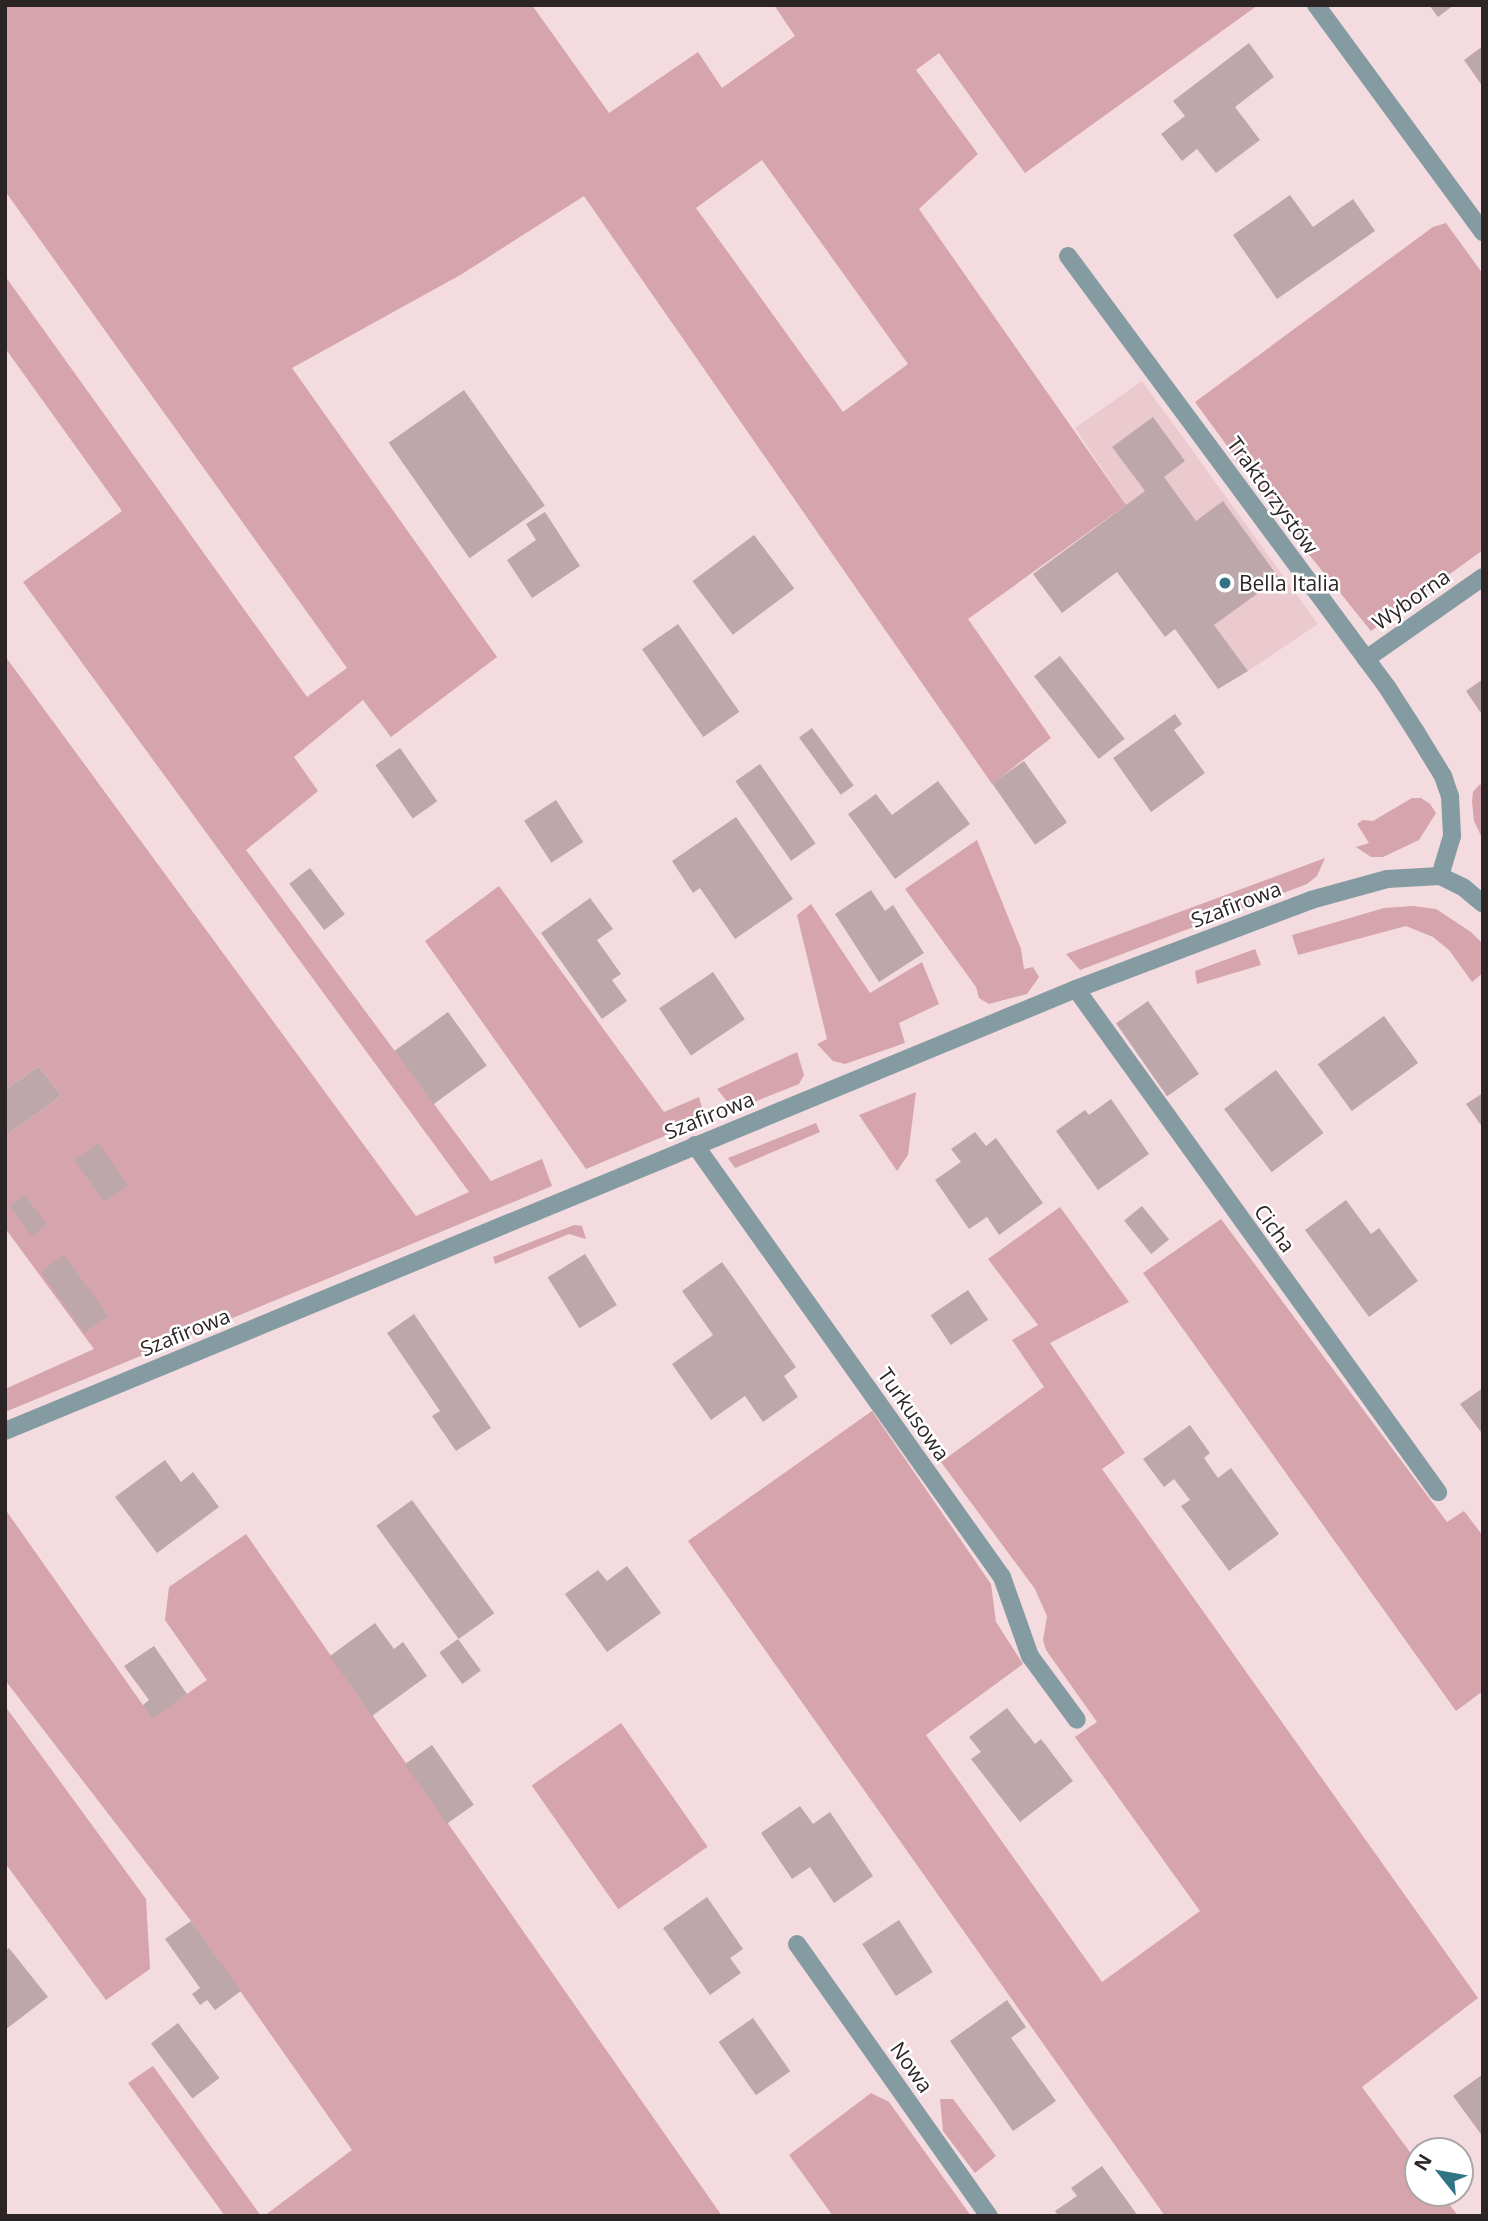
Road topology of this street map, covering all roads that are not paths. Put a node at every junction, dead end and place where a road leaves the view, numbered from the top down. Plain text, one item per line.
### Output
1 (1316, 5) edge
2 (1483, 232) edge
3 (1068, 256) dead end
4 (1483, 577) edge
5 (1366, 659) junction
6 (1440, 876) junction
7 (1483, 904) edge
8 (1076, 989) junction
9 (695, 1145) junction
10 (5, 1430) edge
11 (1438, 1492) dead end
12 (1077, 1720) dead end
13 (797, 1944) dead end
14 (989, 2216) edge

1 - 2 street
3 - 5 street, Traktorzystów
4 - 5 street, Wyborna
5 - 6 street, Traktorzystów
6 - 7 street
6 - 8 street, Szafirowa
8 - 9 street, Szafirowa
8 - 11 street, Cicha
9 - 10 street, Szafirowa
9 - 12 street, Turkusowa
13 - 14 street, Nowa

